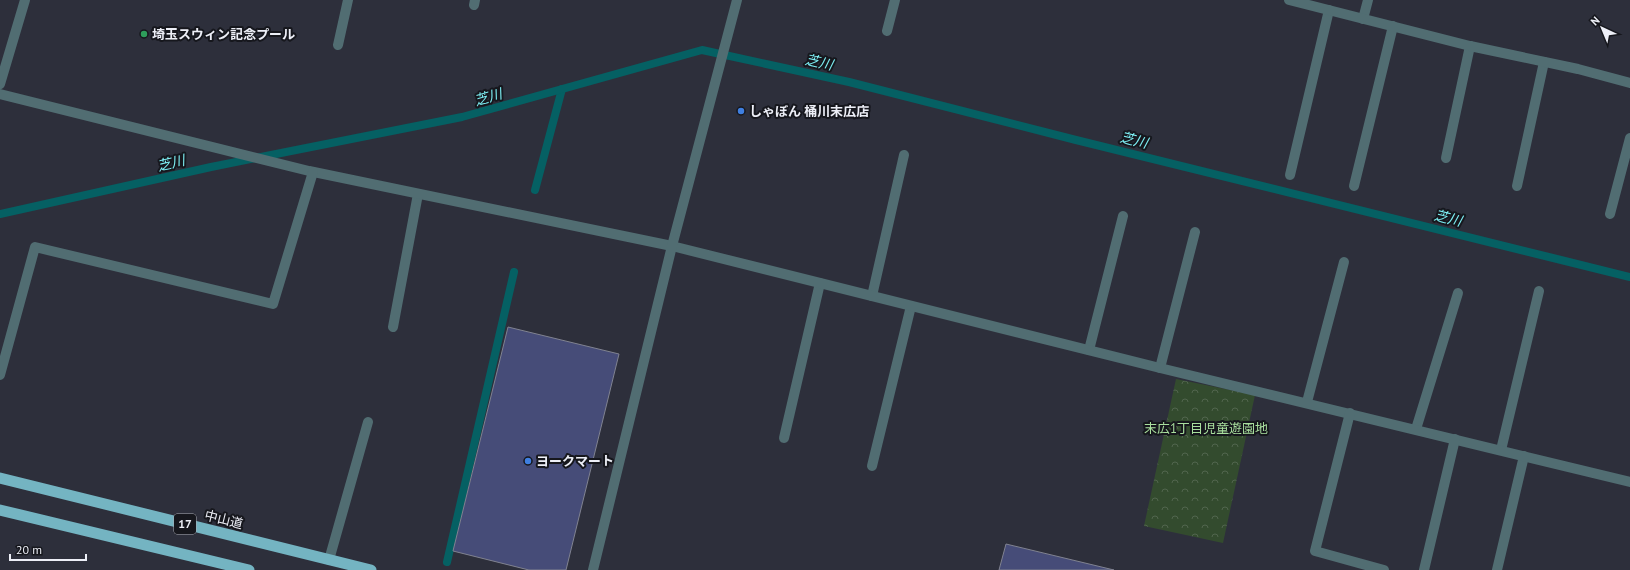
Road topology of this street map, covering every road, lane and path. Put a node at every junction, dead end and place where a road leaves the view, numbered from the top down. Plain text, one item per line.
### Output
1 (25, 0) edge
2 (348, 0) edge
3 (737, 0) edge
4 (895, 0) edge
5 (1289, 0) edge
6 (1368, 0) edge
7 (1329, 10) junction
8 (1363, 19) junction
9 (1392, 26) junction
10 (888, 31) dead end
11 (338, 45) dead end
12 (1470, 46) junction
13 (1544, 62) junction
14 (1630, 83) edge
15 (0, 84) edge
16 (0, 94) edge
17 (1630, 138) edge
18 (904, 155) dead end
19 (1446, 158) dead end
20 (311, 172) junction
21 (1290, 175) dead end
22 (1354, 186) dead end
23 (1517, 186) dead end
24 (418, 194) junction
25 (1610, 214) dead end
26 (1123, 216) dead end
27 (1195, 232) dead end
28 (672, 246) junction
29 (1344, 262) dead end
30 (820, 284) junction
31 (1539, 291) dead end
32 (1458, 292) dead end
33 (872, 296) junction
34 (910, 306) junction
35 (393, 326) dead end
36 (1090, 350) junction
37 (1160, 368) junction
38 (0, 375) edge
39 (1307, 402) junction
40 (1350, 413) junction
41 (368, 422) dead end
42 (1416, 429) junction
43 (784, 438) dead end
44 (1455, 439) junction
45 (1502, 450) junction
46 (1524, 456) junction
47 (872, 466) dead end
48 (0, 478) edge
49 (1630, 482) edge
50 (0, 510) edge
51 (329, 560) junction
52 (249, 570) edge
53 (371, 570) edge
54 (593, 570) edge
55 (1384, 570) edge
56 (1424, 570) edge
57 (1497, 570) edge

1 - 15 street
2 - 11 street
3 - 28 street
4 - 10 street
5 - 7 street
6 - 8 street
7 - 8 street
7 - 21 street
8 - 9 street
9 - 12 street
9 - 22 street
12 - 13 street
12 - 19 street
13 - 14 street
13 - 23 street
16 - 20 street
17 - 25 street
18 - 33 street
20 - 24 street
20 - 38 street
24 - 28 street
24 - 35 street
26 - 36 street
27 - 37 street
28 - 30 street
28 - 54 street
29 - 39 street
30 - 33 street
30 - 43 street
31 - 45 street
32 - 42 street
33 - 34 street
34 - 36 street
34 - 47 street
36 - 37 street
37 - 39 street
39 - 40 street
40 - 42 street
40 - 55 street
41 - 51 street
42 - 44 street
44 - 45 street
44 - 56 street
45 - 46 street
46 - 49 street
46 - 57 street
48 - 51 highway, 中山道 / 17
50 - 52 highway, 17
51 - 53 highway, 中山道 / 17

